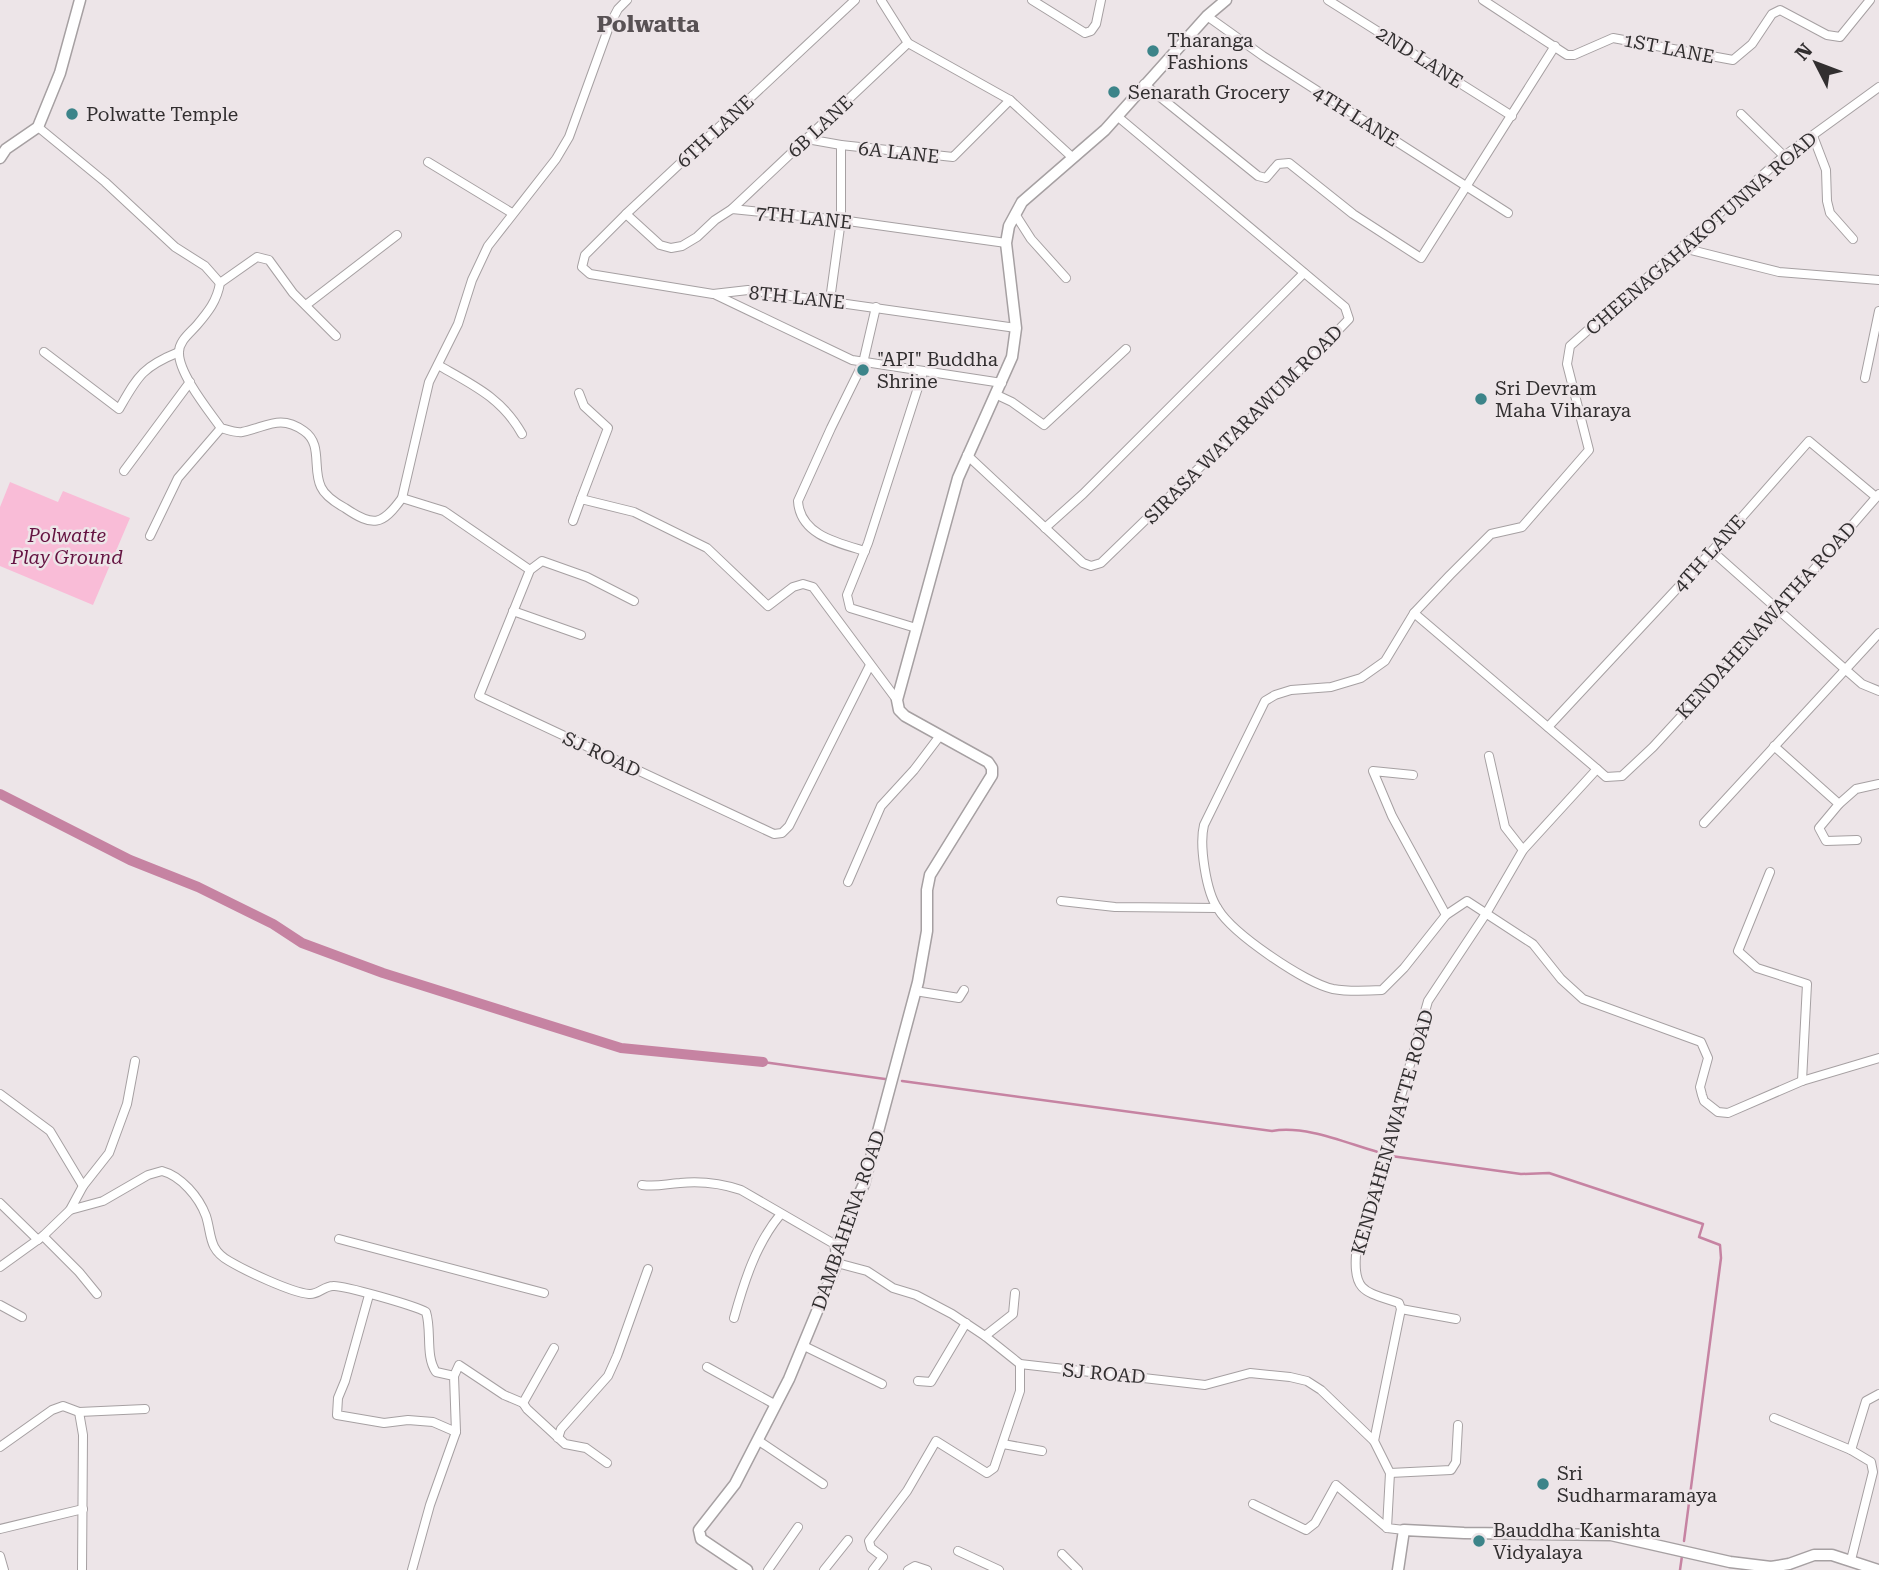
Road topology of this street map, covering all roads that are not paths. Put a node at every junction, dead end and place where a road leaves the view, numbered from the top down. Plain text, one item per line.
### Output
1 (80, 0) edge
2 (627, 0) edge
3 (855, 0) edge
4 (881, 0) edge
5 (1032, 0) edge
6 (1101, 0) edge
7 (1328, 0) edge
8 (1483, 0) edge
9 (1870, 0) edge
10 (1220, 2) edge
11 (1207, 16) junction
12 (908, 43) junction
13 (1555, 46) junction
14 (1144, 84) junction
15 (1879, 87) edge
16 (1010, 100) junction
17 (1741, 114) dead end
18 (1116, 116) junction
19 (1512, 116) junction
20 (38, 127) junction
21 (1813, 136) junction
22 (807, 139) junction
23 (841, 145) junction
24 (1784, 156) junction
25 (0, 158) edge
26 (1073, 158) junction
27 (428, 162) dead end
28 (1468, 186) junction
29 (732, 209) junction
30 (1508, 212) dead end
31 (512, 213) junction
32 (626, 214) junction
33 (1015, 214) junction
34 (841, 220) junction
35 (397, 235) dead end
36 (1853, 239) dead end
37 (1006, 243) junction
38 (1683, 248) junction
39 (582, 267) joint
40 (1304, 273) junction
41 (1066, 278) dead end
42 (1879, 280) edge
43 (220, 283) junction
44 (713, 293) junction
45 (830, 300) junction
46 (306, 305) junction
47 (876, 307) junction
48 (1879, 311) edge
49 (1016, 328) junction
50 (336, 336) dead end
51 (1126, 349) dead end
52 (44, 352) dead end
53 (179, 352) junction
54 (863, 363) junction
55 (438, 365) junction
56 (923, 372) junction
57 (1865, 378) dead end
58 (190, 382) junction
59 (1002, 383) junction
60 (579, 393) dead end
61 (995, 394) junction
62 (221, 428) junction
63 (522, 434) dead end
64 (967, 455) junction
65 (124, 471) dead end
66 (1877, 495) edge
67 (402, 498) junction
68 (581, 499) junction
69 (573, 521) dead end
70 (1045, 528) junction
71 (150, 536) dead end
72 (865, 551) junction
73 (1712, 551) junction
74 (530, 570) junction
75 (634, 601) dead end
76 (1779, 610) junction
77 (513, 611) junction
78 (1414, 613) junction
79 (916, 628) junction
80 (1879, 633) edge
81 (581, 635) dead end
82 (870, 665) junction
83 (1846, 670) junction
84 (1879, 691) edge
85 (897, 700) junction
86 (1548, 727) junction
87 (939, 737) junction
88 (1774, 746) junction
89 (1489, 756) dead end
90 (1597, 769) junction
91 (1413, 775) dead end
92 (1879, 784) edge
93 (1839, 804) junction
94 (1704, 823) dead end
95 (1857, 840) dead end
96 (1523, 850) junction
97 (1770, 872) dead end
98 (848, 883) dead end
99 (1061, 901) dead end
100 (1217, 908) junction
101 (1487, 912) junction
102 (1446, 915) junction
103 (964, 990) dead end
104 (915, 991) junction
105 (1879, 1058) edge
106 (135, 1062) dead end
107 (1802, 1081) junction
108 (0, 1094) edge
109 (642, 1185) dead end
110 (83, 1186) junction
111 (0, 1203) edge
112 (70, 1210) junction
113 (780, 1215) junction
114 (40, 1238) junction
115 (339, 1239) dead end
116 (836, 1245) junction
117 (837, 1263) junction
118 (0, 1267) edge
119 (648, 1269) dead end
120 (544, 1293) dead end
121 (1015, 1293) dead end
122 (97, 1294) dead end
123 (369, 1295) junction
124 (0, 1305) edge
125 (1401, 1309) junction
126 (22, 1317) dead end
127 (734, 1318) dead end
128 (1456, 1319) dead end
129 (966, 1323) junction
130 (985, 1336) junction
131 (804, 1346) junction
132 (554, 1348) dead end
133 (1020, 1364) junction
134 (707, 1367) dead end
135 (454, 1376) junction
136 (918, 1381) dead end
137 (882, 1384) dead end
138 (1879, 1394) edge
139 (523, 1403) junction
140 (776, 1405) junction
141 (145, 1409) dead end
142 (79, 1412) junction
143 (1774, 1418) dead end
144 (1458, 1425) dead end
145 (456, 1432) junction
146 (558, 1438) junction
147 (759, 1441) junction
148 (1374, 1441) junction
149 (1003, 1444) junction
150 (0, 1447) edge
151 (1851, 1450) junction
152 (1042, 1451) dead end
153 (607, 1463) dead end
154 (1390, 1473) junction
155 (823, 1484) dead end
156 (1253, 1504) dead end
157 (83, 1509) junction
158 (798, 1527) dead end
159 (1387, 1528) junction
160 (0, 1530) edge
161 (1404, 1530) junction
162 (848, 1540) dead end
163 (958, 1551) dead end
164 (1062, 1554) dead end
165 (0, 1556) edge
166 (1851, 1560) junction
167 (1791, 1567) edge
168 (4, 1570) edge
169 (82, 1570) edge
170 (412, 1570) edge
171 (747, 1570) edge
172 (768, 1570) edge
173 (824, 1570) edge
174 (873, 1570) edge
175 (908, 1570) edge
176 (927, 1570) edge
177 (999, 1570) edge
178 (1078, 1570) edge
179 (1398, 1570) edge
180 (1878, 1570) edge

1 - 20 street
2 - 31 street
3 - 32 street, 6TH LANE
4 - 12 street
5 - 6 street
7 - 19 street, 2ND LANE
8 - 13 street, 1ST LANE
9 - 13 street, 1ST LANE
10 - 11 street
11 - 14 street
11 - 28 street, 4TH LANE
12 - 16 street
12 - 22 street, 6B LANE
13 - 19 street
14 - 18 street
14 - 28 street
15 - 21 street, CHEENAGAHAKOTUNNA ROAD
16 - 23 street, 6A LANE
16 - 26 street
17 - 24 street
18 - 26 street
18 - 40 street, SIRASA WATARAWUM ROAD
19 - 28 street
20 - 25 street
20 - 43 street
21 - 24 street, CHEENAGAHAKOTUNNA ROAD
21 - 36 street
22 - 23 street, 6A LANE
22 - 29 street, 6B LANE
23 - 34 street
24 - 38 street, CHEENAGAHAKOTUNNA ROAD
26 - 33 street
27 - 31 street
28 - 30 street, 4TH LANE
29 - 32 street, 7TH LANE
29 - 34 street, 7TH LANE
31 - 55 street
32 - 39 street, 6TH LANE
33 - 37 street
33 - 41 street
34 - 37 street, 7TH LANE
34 - 45 street
35 - 46 street
37 - 49 street
38 - 42 street
38 - 78 street, CHEENAGAHAKOTUNNA ROAD
39 - 44 street, 8TH LANE
40 - 70 street
40 - 70 street, SIRASA WATARAWUM ROAD
43 - 46 street
43 - 53 street
44 - 45 street, 8TH LANE
44 - 54 street
45 - 47 street, 8TH LANE
46 - 50 street
47 - 49 street, 8TH LANE
47 - 54 street
48 - 57 street
49 - 59 street
51 - 61 street
52 - 53 street
53 - 58 street
54 - 56 street
54 - 72 street
55 - 63 street
55 - 67 street
56 - 59 street
56 - 72 street
58 - 62 street
58 - 65 street
59 - 61 street
60 - 68 street
61 - 64 street
62 - 67 street
62 - 71 street
64 - 70 street, SIRASA WATARAWUM ROAD
64 - 79 street
66 - 73 street, 4TH LANE
66 - 76 street, KENDAHENAWATHA ROAD
67 - 74 street
68 - 69 street
68 - 82 street
72 - 79 street
73 - 76 street
73 - 86 street, 4TH LANE
74 - 75 street
74 - 77 street, SJ ROAD
76 - 83 street
76 - 90 street, KENDAHENAWATHA ROAD
77 - 81 street
77 - 82 street, SJ ROAD
78 - 86 street
78 - 100 street
79 - 85 street
80 - 83 street
82 - 85 street
83 - 84 street
83 - 88 street
85 - 87 street
86 - 90 street
87 - 98 street
87 - 104 street, DAMBAHENA ROAD
88 - 93 street
88 - 94 street
89 - 96 street
90 - 96 street, KENDAHENAWATTE ROAD
91 - 102 street
92 - 93 street
93 - 95 street
96 - 101 street, KENDAHENAWATTE ROAD
97 - 107 street
99 - 100 street
100 - 102 street
101 - 102 street
101 - 107 street
101 - 125 street, KENDAHENAWATTE ROAD
103 - 104 street
104 - 116 street, DAMBAHENA ROAD
105 - 107 street
106 - 110 street
108 - 110 street
109 - 113 street
110 - 112 street
111 - 114 street
112 - 114 street
112 - 123 street
113 - 116 street
113 - 127 street
114 - 118 street
114 - 122 street
115 - 120 street
116 - 117 street, DAMBAHENA ROAD
117 - 129 street
117 - 131 street, DAMBAHENA ROAD
119 - 146 street
121 - 130 street
123 - 135 street
123 - 145 street
124 - 126 street
125 - 128 street
125 - 148 street
129 - 130 street
129 - 136 street
130 - 133 street
131 - 137 street
131 - 140 street, DAMBAHENA ROAD
132 - 139 street
133 - 148 street, SJ ROAD
133 - 149 street
134 - 140 street
135 - 139 street
135 - 145 street
138 - 151 street
139 - 146 street
140 - 147 street, DAMBAHENA ROAD
141 - 142 street
142 - 150 street
142 - 157 street
143 - 151 street
144 - 154 street
145 - 170 street
146 - 153 street
147 - 155 street
147 - 171 street, DAMBAHENA ROAD
148 - 154 street
149 - 152 street
149 - 174 street
151 - 166 street
154 - 159 street
156 - 159 street
157 - 160 street
157 - 169 street
158 - 172 street
159 - 161 street
161 - 167 street
161 - 179 street
162 - 173 street
163 - 177 street
164 - 178 street
165 - 168 street
166 - 167 street
166 - 180 street
175 - 176 street

